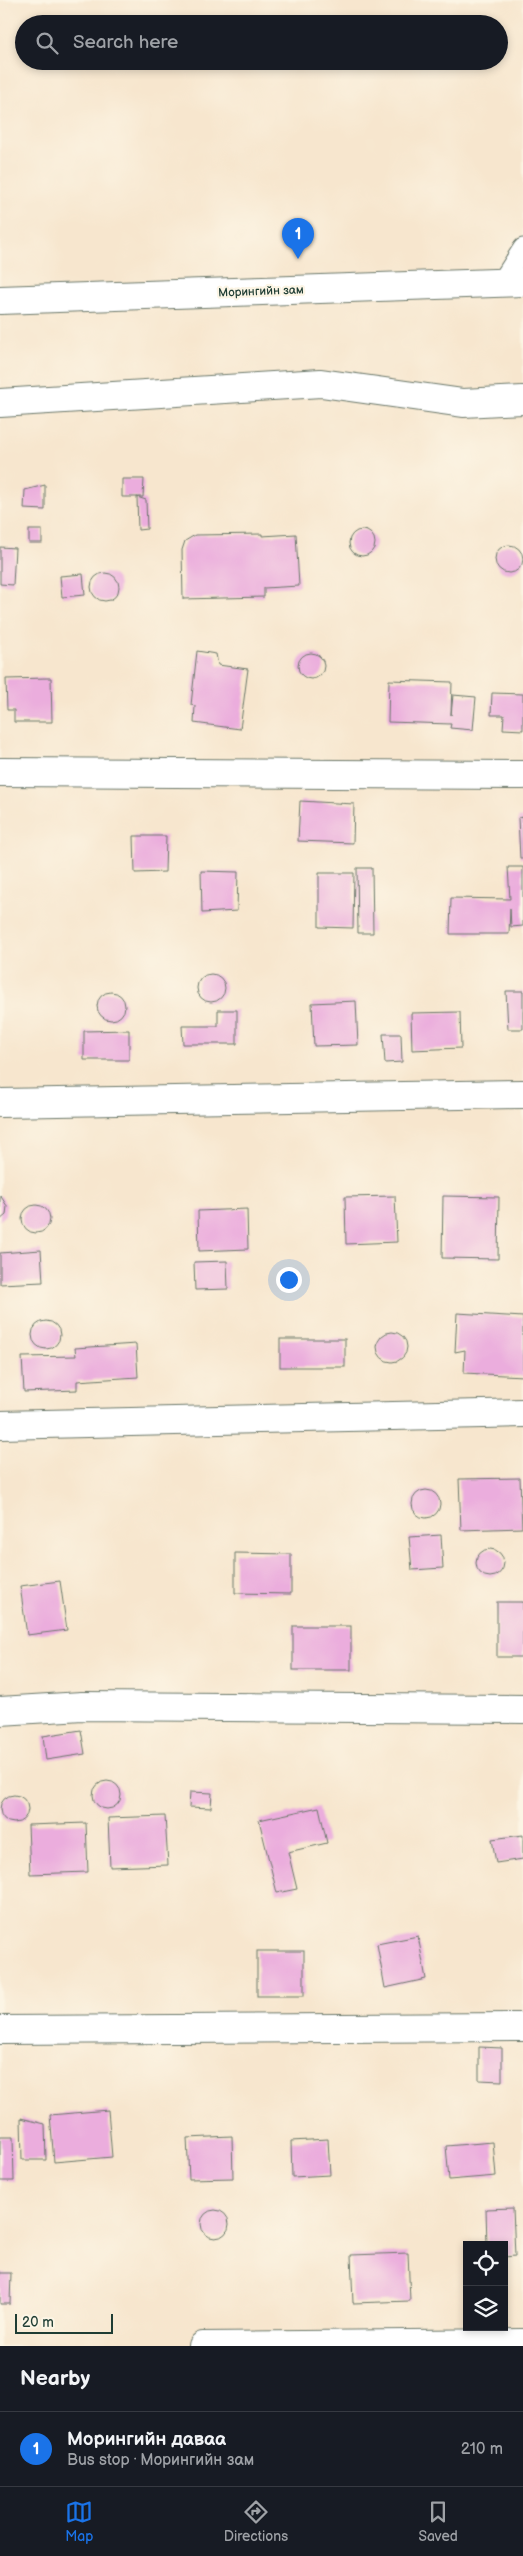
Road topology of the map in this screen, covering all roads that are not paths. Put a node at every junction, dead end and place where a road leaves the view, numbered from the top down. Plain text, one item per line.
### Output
1 (523, 248) edge
2 (513, 282) edge
3 (0, 300) edge
4 (523, 400) edge
5 (0, 403) edge
6 (0, 772) edge
7 (523, 775) edge
8 (523, 1094) edge
9 (0, 1103) edge
10 (523, 1413) edge
11 (0, 1425) edge
12 (523, 1710) edge
13 (0, 1711) edge
14 (523, 2027) edge
15 (0, 2030) edge
16 (523, 2343) edge
17 (203, 2346) edge

1 - 2 lane
2 - 3 street, Морингийн зам
4 - 5 street
6 - 7 street
8 - 9 street
10 - 11 street
12 - 13 street
14 - 15 street
16 - 17 street

